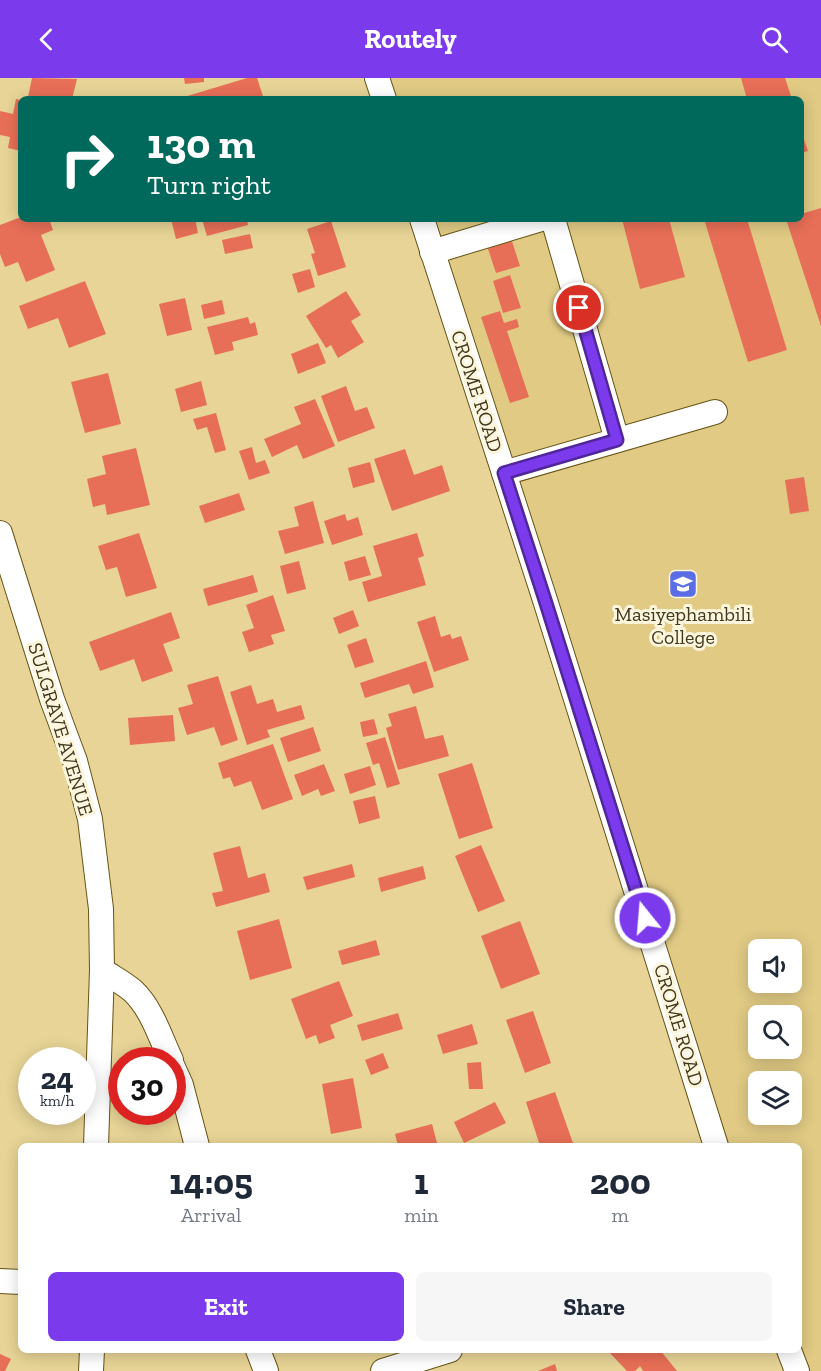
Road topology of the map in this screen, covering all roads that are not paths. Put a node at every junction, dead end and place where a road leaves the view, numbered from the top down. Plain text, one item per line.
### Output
1 (377, 78) edge
2 (383, 96) edge
3 (423, 222) edge
4 (531, 222) edge
5 (555, 222) edge
6 (432, 252) junction
7 (715, 412) dead end
8 (617, 440) junction
9 (504, 473) junction
10 (0, 533) edge
11 (102, 970) junction
12 (165, 1047) edge
13 (186, 1104) edge
14 (96, 1143) edge
15 (196, 1143) edge
16 (715, 1143) edge
17 (0, 1281) edge
18 (18, 1281) edge
19 (92, 1353) edge
20 (259, 1353) edge
21 (440, 1353) edge
22 (790, 1353) edge
23 (91, 1371) edge
24 (266, 1371) edge
25 (383, 1371) edge
26 (797, 1371) edge

1 - 2 street
3 - 6 street, CROME ROAD
4 - 6 street
5 - 8 street
6 - 9 street, CROME ROAD
7 - 8 street
8 - 9 street
9 - 16 street, CROME ROAD
10 - 11 street, SULGRAVE AVENUE
11 - 12 street
11 - 14 street, SULGRAVE AVENUE
13 - 15 street
17 - 18 street
19 - 23 street
20 - 24 street
21 - 25 street
22 - 26 street

